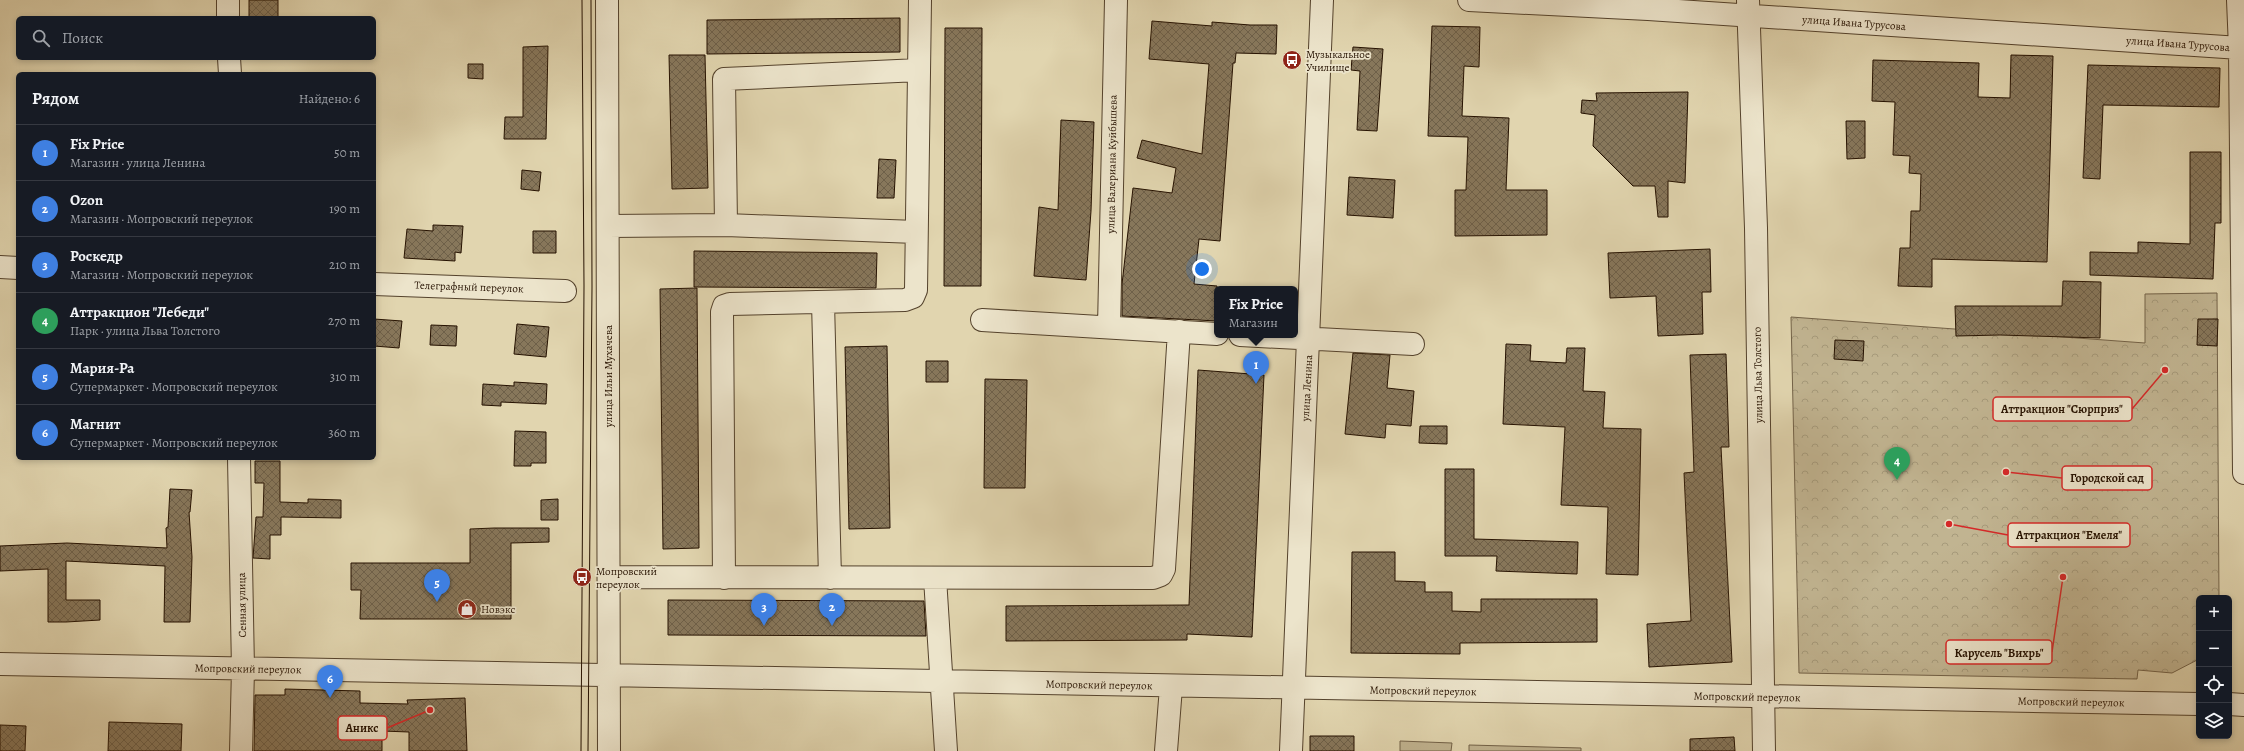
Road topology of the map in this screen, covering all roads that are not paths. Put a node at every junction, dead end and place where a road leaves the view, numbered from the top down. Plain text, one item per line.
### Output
1 (228, 0) edge
2 (607, 0) edge
3 (920, 0) edge
4 (1116, 0) edge
5 (1322, 0) edge
6 (1469, 0) edge
7 (2238, 0) edge
8 (1748, 8) edge
9 (228, 16) edge
10 (2240, 48) junction
11 (229, 60) edge
12 (919, 70) junction
13 (230, 72) edge
14 (726, 225) junction
15 (608, 226) junction
16 (916, 232) junction
17 (0, 267) edge
18 (16, 268) edge
19 (376, 284) edge
20 (565, 290) dead end
21 (823, 302) junction
22 (982, 320) dead end
23 (1109, 327) junction
24 (1179, 331) junction
25 (1214, 334) edge
26 (1292, 338) edge
27 (1309, 339) junction
28 (1413, 344) dead end
29 (239, 460) edge
30 (2244, 473) edge
31 (608, 577) junction
32 (724, 578) junction
33 (830, 578) junction
34 (935, 578) junction
35 (0, 664) edge
36 (243, 669) junction
37 (609, 676) junction
38 (943, 682) junction
39 (1171, 686) junction
40 (1294, 689) junction
41 (1763, 698) junction
42 (2196, 704) edge
43 (2232, 704) edge
44 (2244, 705) edge
45 (241, 751) edge
46 (609, 751) edge
47 (946, 751) edge
48 (1166, 751) edge
49 (1291, 751) edge
50 (1764, 751) edge

1 - 9 street
2 - 15 street, улица Ильи Мухачева
3 - 12 street
4 - 23 street, улица Валериана Куйбышева
5 - 27 street, улица Ленина
6 - 8 street, улица Ивана Турусова
7 - 10 street
8 - 10 street, улица Ивана Турусова
8 - 41 street, улица Льва Толстого
10 - 30 street
11 - 13 street
12 - 14 street
12 - 16 street
14 - 15 street
14 - 16 street
15 - 31 street, улица Ильи Мухачева
16 - 21 street
17 - 18 street
19 - 20 street, Телеграфный переулок
21 - 32 street
21 - 33 street
22 - 23 street
23 - 24 street
24 - 25 street
24 - 34 street
26 - 27 street
27 - 28 street
27 - 40 street, улица Ленина
29 - 36 street, Сенная улица
31 - 32 street
31 - 37 street, улица Ильи Мухачева
32 - 33 street
33 - 34 street
34 - 38 street
35 - 36 street, Мопровский переулок
36 - 37 street, Мопровский переулок
36 - 45 street, Сенная улица
37 - 38 street, Мопровский переулок
37 - 46 street, улица Ильи Мухачева
38 - 39 street, Мопровский переулок
38 - 47 street
39 - 40 street, Мопровский переулок
39 - 48 street
40 - 41 street, Мопровский переулок
40 - 49 street, улица Ленина
41 - 42 street, Мопровский переулок
41 - 50 street, улица Льва Толстого
43 - 44 street

